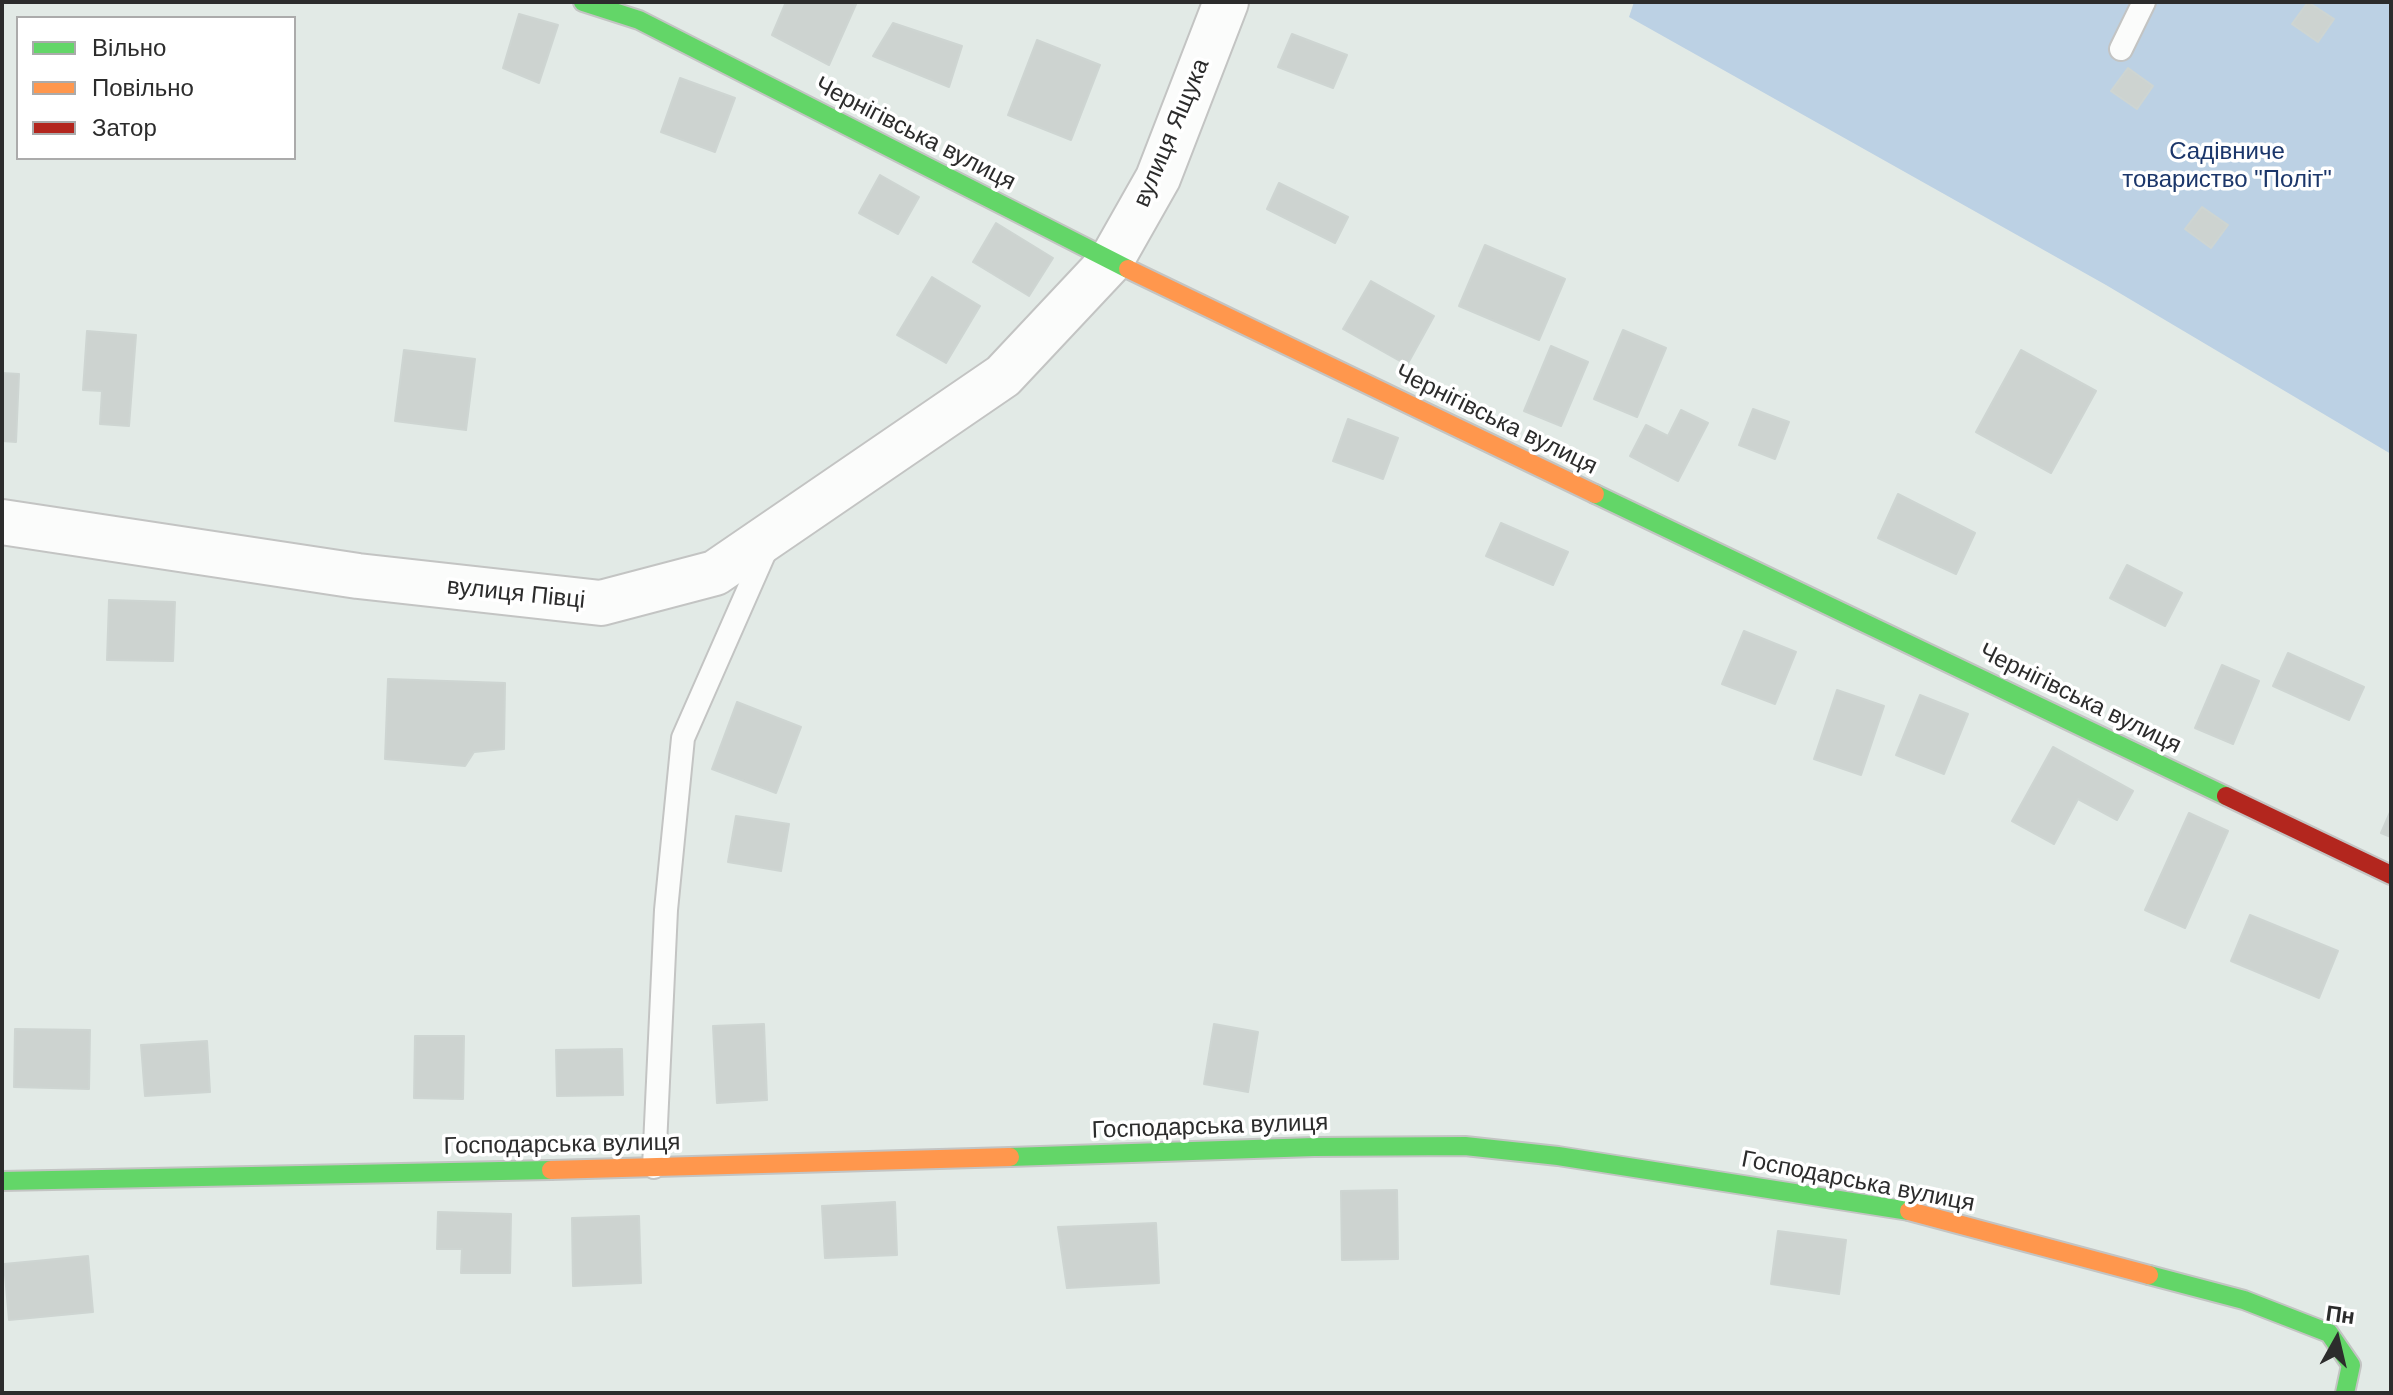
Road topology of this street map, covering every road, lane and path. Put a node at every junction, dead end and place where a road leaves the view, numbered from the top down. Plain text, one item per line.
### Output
1 (583, 2) edge
2 (1226, 2) edge
3 (2144, 2) edge
4 (2121, 49) dead end
5 (1111, 261) junction
6 (2, 522) edge
7 (773, 533) junction
8 (2391, 875) edge
9 (654, 1167) junction
10 (2, 1181) edge
11 (2345, 1393) edge

1 - 5 street, Чернігівська вулиця
2 - 5 street, вулиця Ящука
3 - 4 lane
5 - 7 street, вулиця Півці
5 - 8 street, Чернігівська вулиця
6 - 7 street, вулиця Півці
7 - 9 lane
9 - 10 street, Господарська вулиця
9 - 11 street, Господарська вулиця

